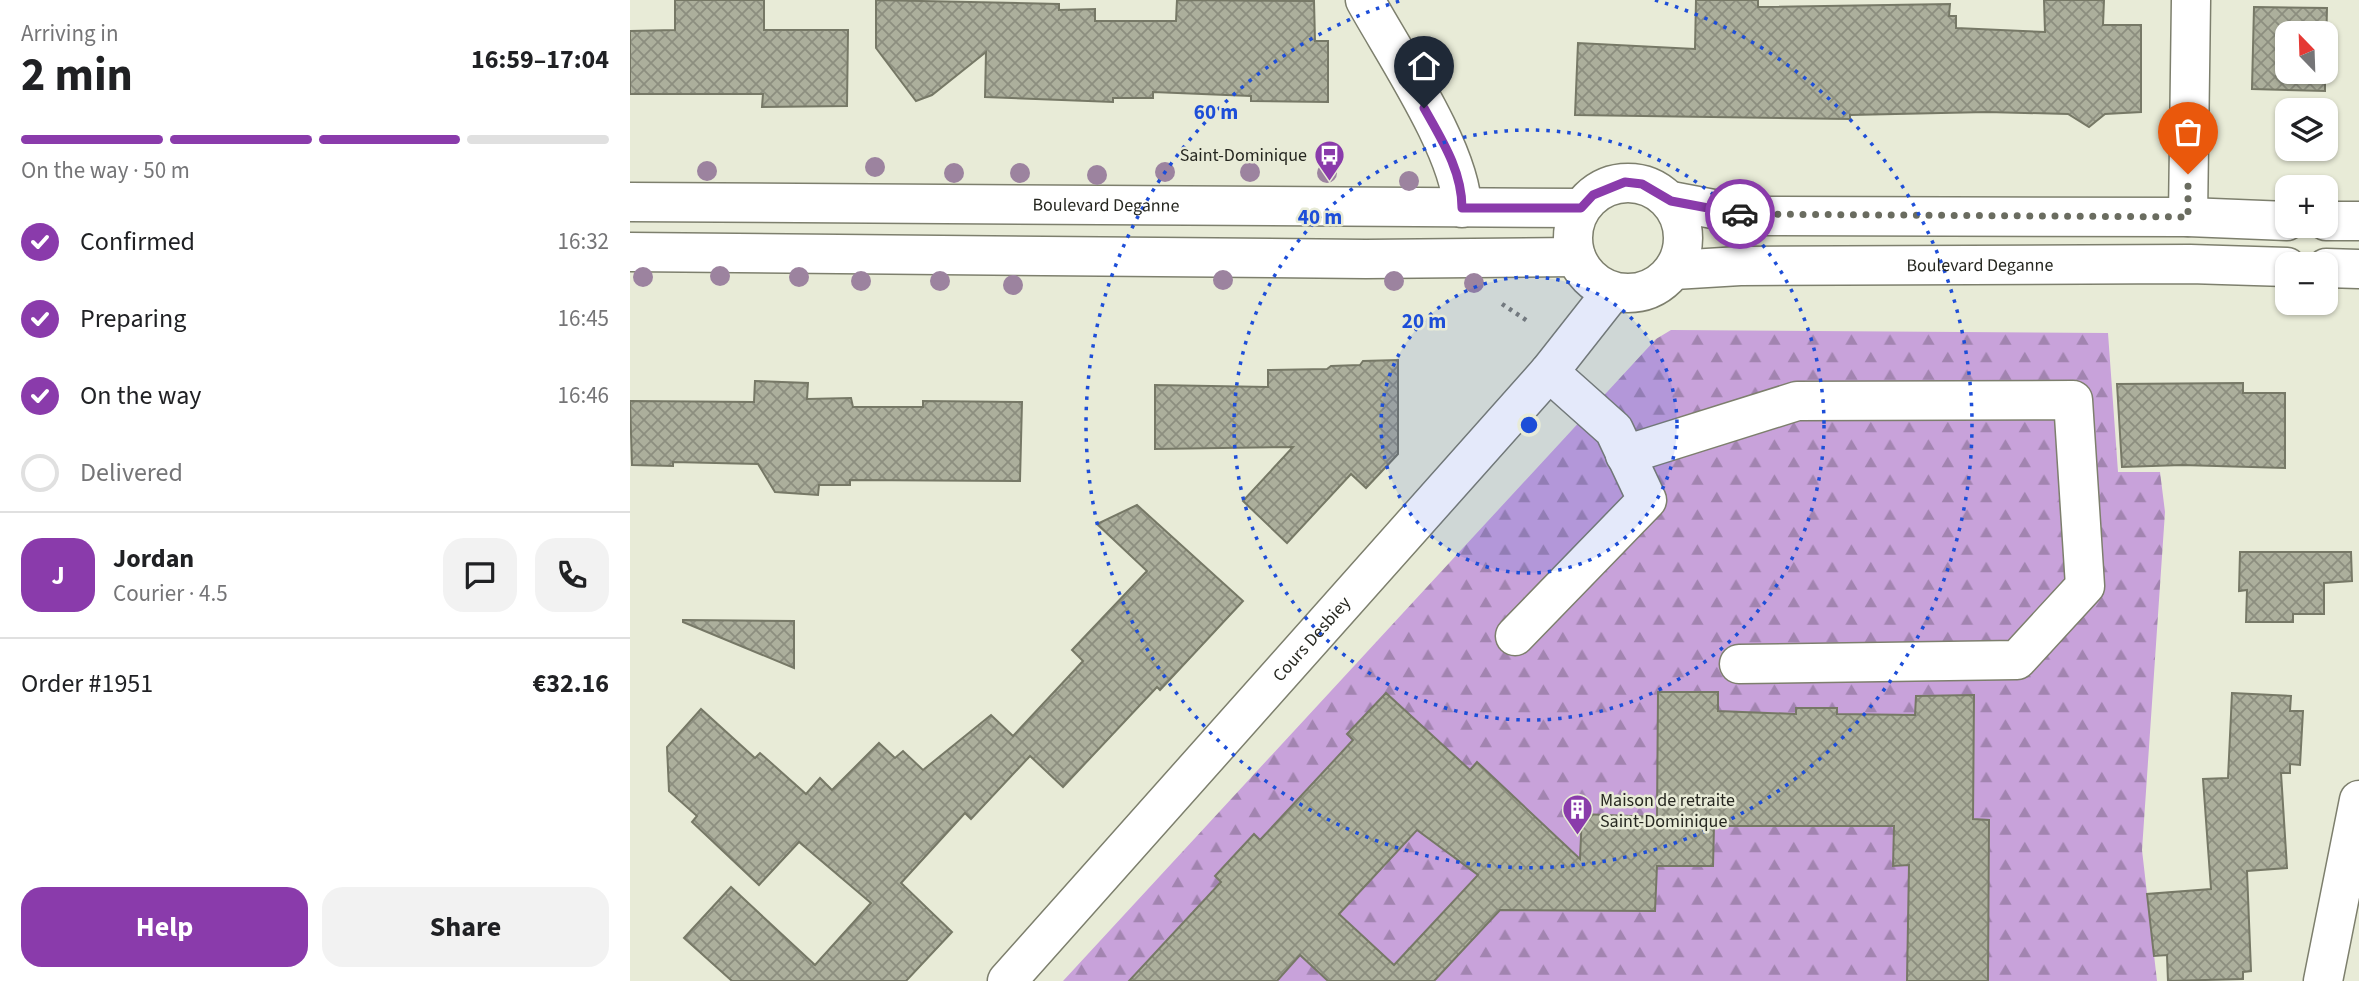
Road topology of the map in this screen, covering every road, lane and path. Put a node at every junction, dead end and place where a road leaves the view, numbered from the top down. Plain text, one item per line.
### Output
1 (1365, 0) edge
2 (2191, 0) edge
3 (1671, 201) junction
4 (630, 202) edge
5 (1462, 208) junction
6 (1581, 208) junction
7 (2188, 217) junction
8 (2275, 221) edge
9 (2338, 221) edge
10 (2359, 222) edge
11 (630, 252) edge
12 (1576, 257) junction
13 (2275, 267) edge
14 (2338, 268) edge
15 (2359, 269) edge
16 (1674, 270) junction
17 (1612, 292) junction
18 (1549, 372) junction
19 (1625, 456) junction
20 (1515, 636) dead end
21 (1739, 664) dead end
22 (2359, 800) edge
23 (1007, 981) edge
24 (2323, 981) edge

1 - 5 street
2 - 7 street
3 - 6 street
3 - 7 street
3 - 16 street
4 - 5 street, Boulevard Deganne
5 - 6 street, Boulevard Deganne
6 - 12 street
7 - 8 street
9 - 10 street
11 - 12 street
12 - 17 street
13 - 16 street, Boulevard Deganne
14 - 15 street
16 - 17 street
17 - 18 street, Cours Desbiey
18 - 19 street
18 - 23 street, Cours Desbiey
19 - 20 street
19 - 21 street
22 - 24 street

